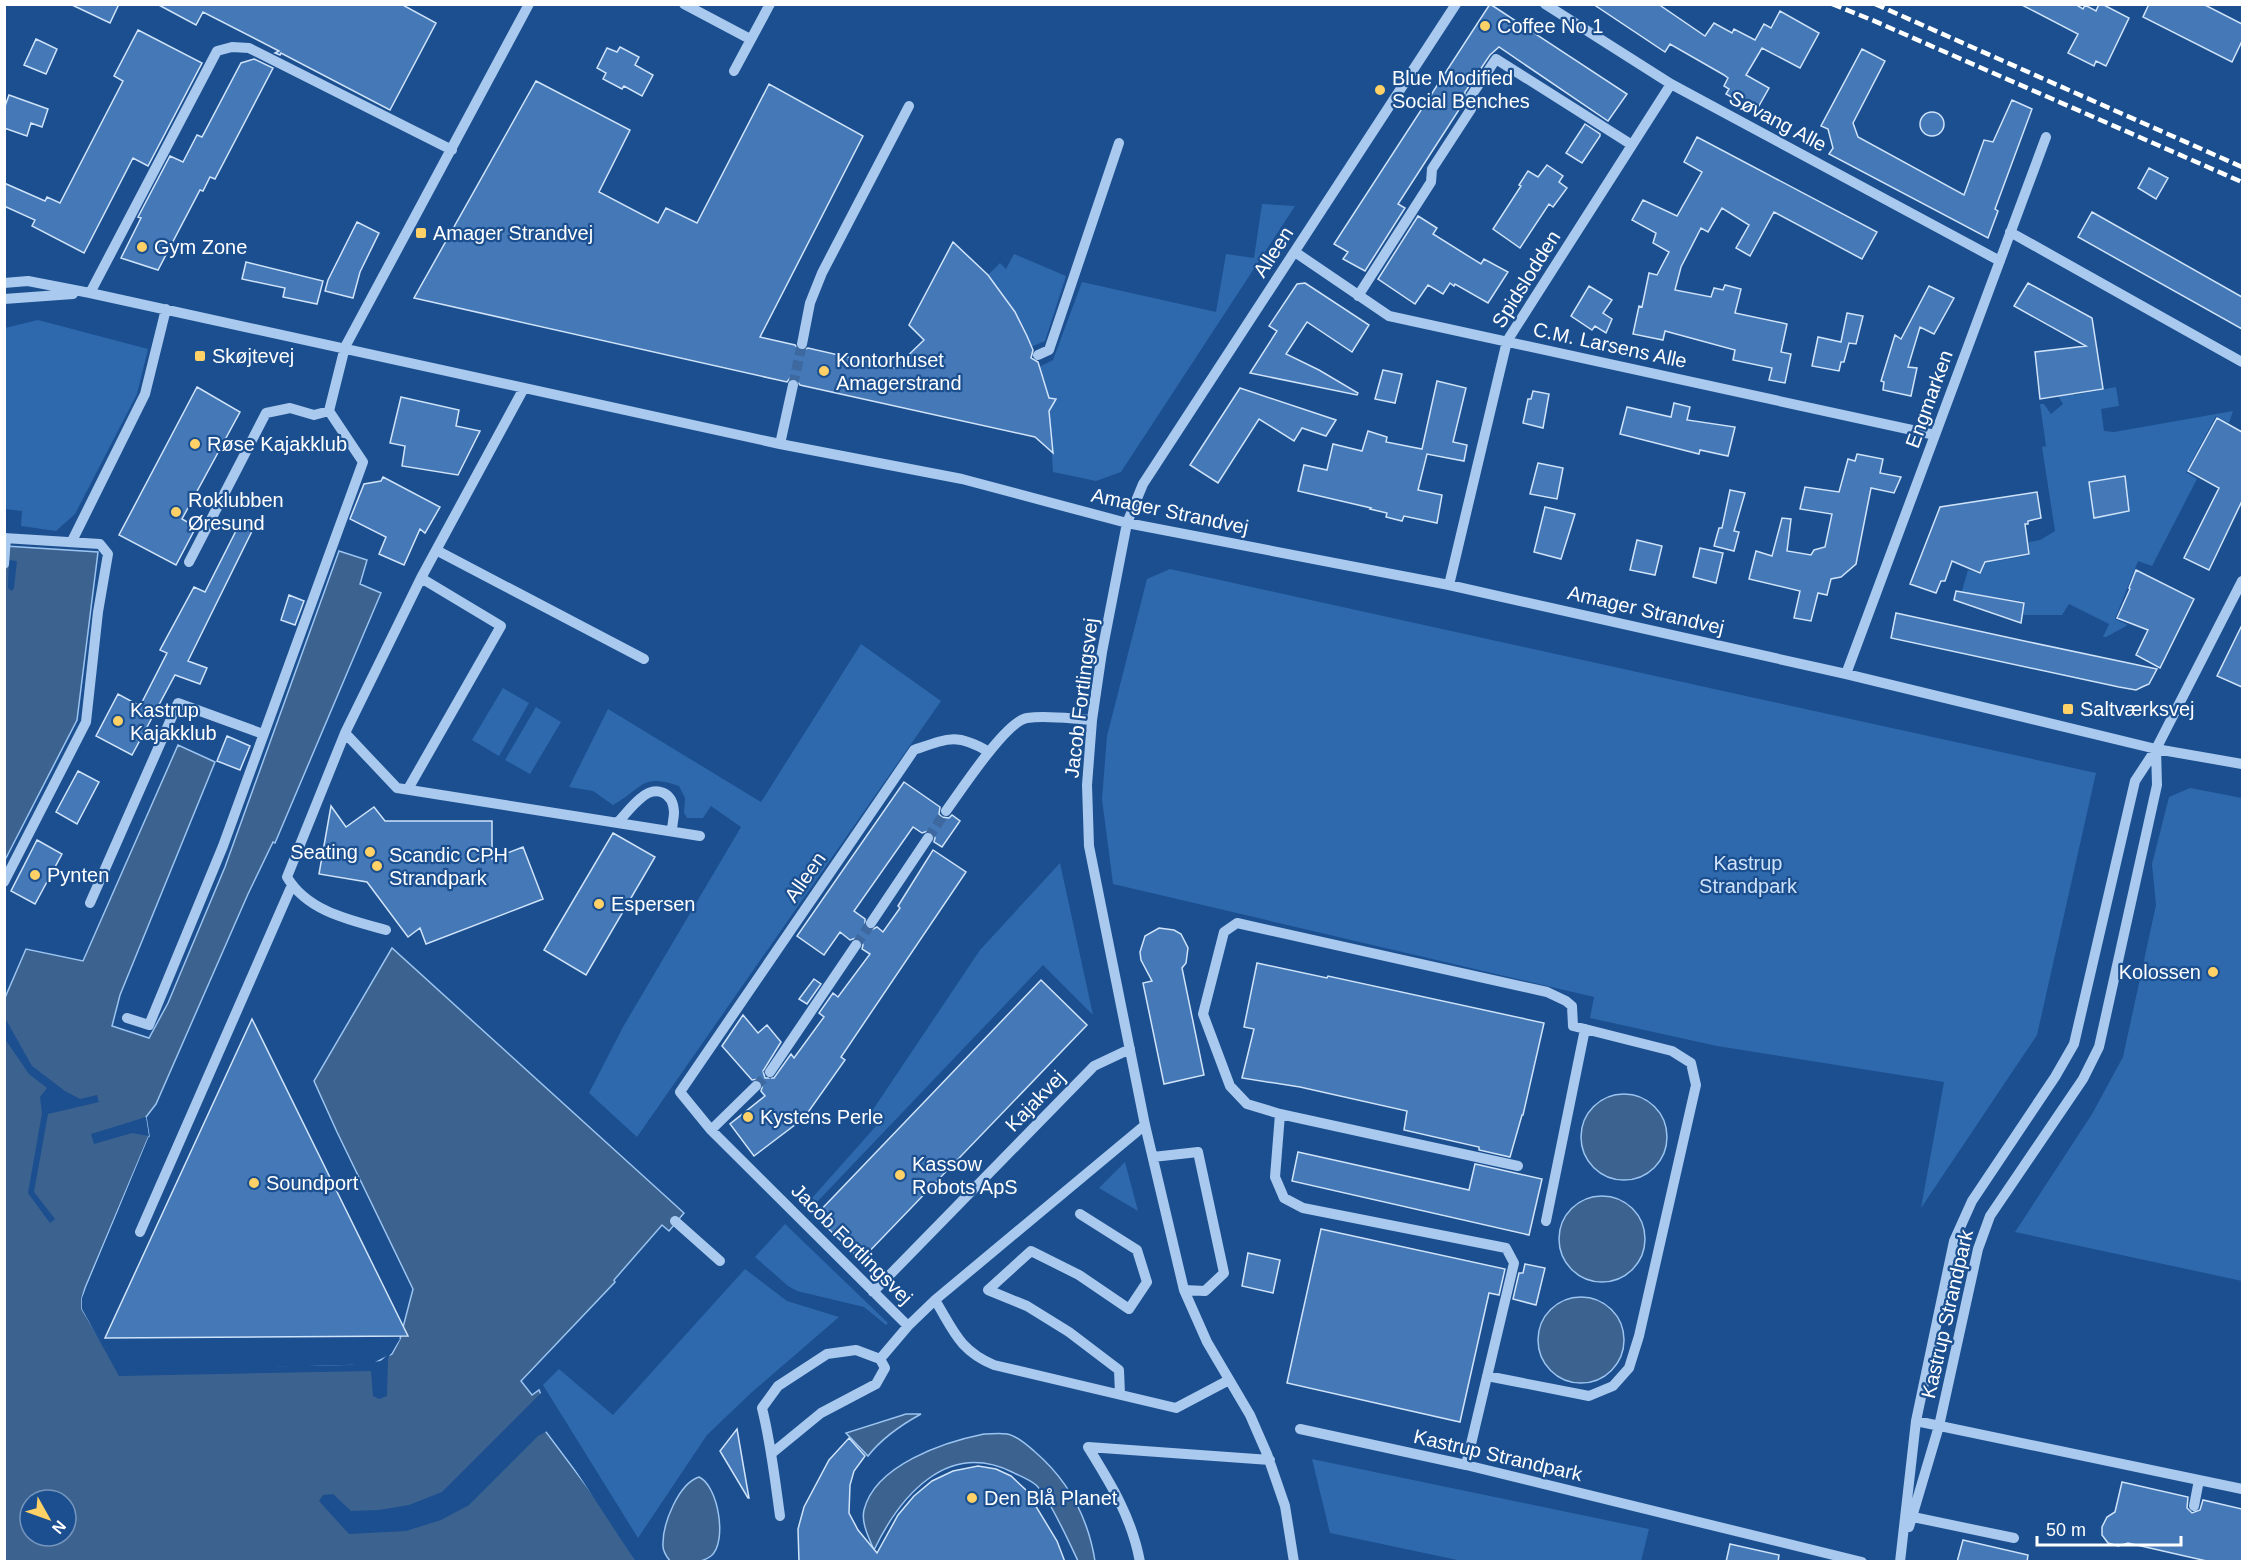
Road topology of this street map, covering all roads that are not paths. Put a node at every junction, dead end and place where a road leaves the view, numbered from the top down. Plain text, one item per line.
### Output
1 (529, 4) edge
2 (684, 4) edge
3 (770, 4) edge
4 (1456, 4) edge
5 (1545, 4) edge
6 (750, 39) junction
7 (734, 70) dead end
8 (1671, 84) junction
9 (909, 106) dead end
10 (2046, 137) dead end
11 (1119, 143) dead end
12 (1632, 145) junction
13 (452, 150) junction
14 (2010, 232) junction
15 (1295, 252) junction
16 (2000, 261) junction
17 (4, 283) edge
18 (90, 293) junction
19 (1358, 296) junction
20 (4, 299) edge
21 (166, 309) junction
22 (1507, 341) junction
23 (802, 344) tunnel mouth
24 (345, 347) junction
25 (1038, 355) dead end
26 (2242, 362) edge
27 (793, 385) tunnel mouth
28 (525, 388) junction
29 (329, 411) junction
30 (1935, 435) junction
31 (780, 444) junction
32 (1127, 523) junction
33 (5, 538) edge
34 (72, 541) junction
35 (436, 550) junction
36 (189, 562) dead end
37 (4, 564) edge
38 (421, 578) junction
39 (2242, 581) edge
40 (1449, 585) junction
41 (644, 659) dead end
42 (1846, 674) junction
43 (1092, 720) junction
44 (345, 733) junction
45 (263, 734) junction
46 (2156, 749) junction
47 (989, 752) junction
48 (2242, 764) edge
49 (408, 789) junction
50 (946, 811) tunnel mouth
51 (617, 823) junction
52 (672, 831) junction
53 (700, 836) dead end
54 (928, 838) tunnel mouth
55 (4, 882) edge
56 (292, 885) junction
57 (90, 903) dead end
58 (871, 923) tunnel mouth
59 (386, 930) dead end
60 (856, 945) tunnel mouth
61 (127, 1018) dead end
62 (1585, 1029) junction
63 (1130, 1049) junction
64 (770, 1072) tunnel mouth
65 (756, 1086) tunnel mouth
66 (680, 1092) joint
67 (1280, 1114) junction
68 (1145, 1125) junction
69 (711, 1130) junction
70 (1153, 1157) junction
71 (1518, 1166) dead end
72 (1080, 1214) dead end
73 (675, 1221) dead end
74 (1546, 1221) dead end
75 (140, 1232) dead end
76 (720, 1261) dead end
77 (1184, 1290) junction
78 (873, 1292) junction
79 (935, 1300) junction
80 (908, 1326) junction
81 (880, 1359) junction
82 (1487, 1376) junction
83 (1229, 1380) junction
84 (1119, 1394) junction
85 (1916, 1421) junction
86 (1939, 1426) junction
87 (1300, 1429) dead end
88 (771, 1454) junction
89 (1270, 1460) junction
90 (1466, 1465) junction
91 (2199, 1480) junction
92 (2242, 1489) edge
93 (2194, 1506) dead end
94 (780, 1516) dead end
95 (1912, 1517) junction
96 (2014, 1538) dead end
97 (1902, 1550) junction
98 (1140, 1562) edge
99 (1294, 1562) edge
100 (1862, 1562) edge
101 (1900, 1562) edge

1 - 13 street
2 - 6 street
3 - 6 street
4 - 15 street, Alleen
5 - 8 street, Søvang Alle
6 - 7 street
8 - 12 street, Spidslodden
8 - 16 street, Søvang Alle
9 - 23 street
10 - 14 street, Engmarken
11 - 25 street
12 - 19 street
12 - 22 street, Spidslodden
13 - 18 street
13 - 24 street
14 - 16 street, Engmarken
14 - 26 street
15 - 19 street, C.M. Larsens Alle
15 - 32 street, Alleen
16 - 30 street, Engmarken
17 - 18 street, Amager Strandvej
18 - 20 street, Amager Strandvej
18 - 21 street, Amager Strandvej
19 - 22 street, C.M. Larsens Alle
21 - 24 street, Amager Strandvej
21 - 34 street
22 - 30 street, C.M. Larsens Alle
22 - 40 street, Spidslodden
24 - 28 street, Amager Strandvej
24 - 29 street
27 - 31 street
28 - 31 street, Amager Strandvej
28 - 35 street
29 - 36 street
29 - 45 street
30 - 42 street, Engmarken
31 - 32 street, Amager Strandvej
32 - 40 street, Amager Strandvej
32 - 43 street, Jacob Fortlingsvej
33 - 34 street
33 - 37 street
34 - 55 street
35 - 38 street
35 - 41 street
38 - 44 street
38 - 49 street
39 - 46 street
40 - 42 street, Amager Strandvej
42 - 46 street, Amager Strandvej
43 - 47 street
43 - 63 street, Jacob Fortlingsvej
44 - 49 street
44 - 56 street
45 - 57 street
45 - 61 street
46 - 48 street, Amager Strandvej
46 - 85 street, Kastrup Strandpark
46 - 86 street, Kastrup Strandpark
47 - 50 street
47 - 66 street, Alleen
49 - 51 street
51 - 52 street
51 - 52 street
52 - 53 street
54 - 58 street
56 - 59 street
56 - 75 street
60 - 64 street
62 - 67 street
62 - 74 street
62 - 82 street
63 - 68 street, Jacob Fortlingsvej
63 - 78 street, Kajakvej
65 - 69 street
66 - 69 street, Jacob Fortlingsvej
67 - 71 street
67 - 82 street
68 - 70 street, Jacob Fortlingsvej
68 - 79 street, Jacob Fortlingsvej
69 - 78 street, Jacob Fortlingsvej
70 - 77 street, Jacob Fortlingsvej
70 - 77 street
72 - 84 street
73 - 76 street
77 - 83 street, Jacob Fortlingsvej
78 - 80 street, Jacob Fortlingsvej
79 - 80 street, Jacob Fortlingsvej
79 - 84 street
80 - 81 street
81 - 88 street
81 - 88 street
82 - 90 street
83 - 84 street
83 - 89 street, Jacob Fortlingsvej
85 - 86 street, Kastrup Strandpark
85 - 97 street, Kastrup Strandpark
86 - 91 street, Kastrup Strandpark
86 - 95 street, Kastrup Strandpark
87 - 90 street, Kastrup Strandpark
88 - 94 street
89 - 98 street
89 - 99 street, Jacob Fortlingsvej
90 - 100 street, Kastrup Strandpark
91 - 92 street, Kastrup Strandpark
91 - 93 street
95 - 96 street
95 - 97 street, Kastrup Strandpark
97 - 101 street, Kastrup Strandpark

